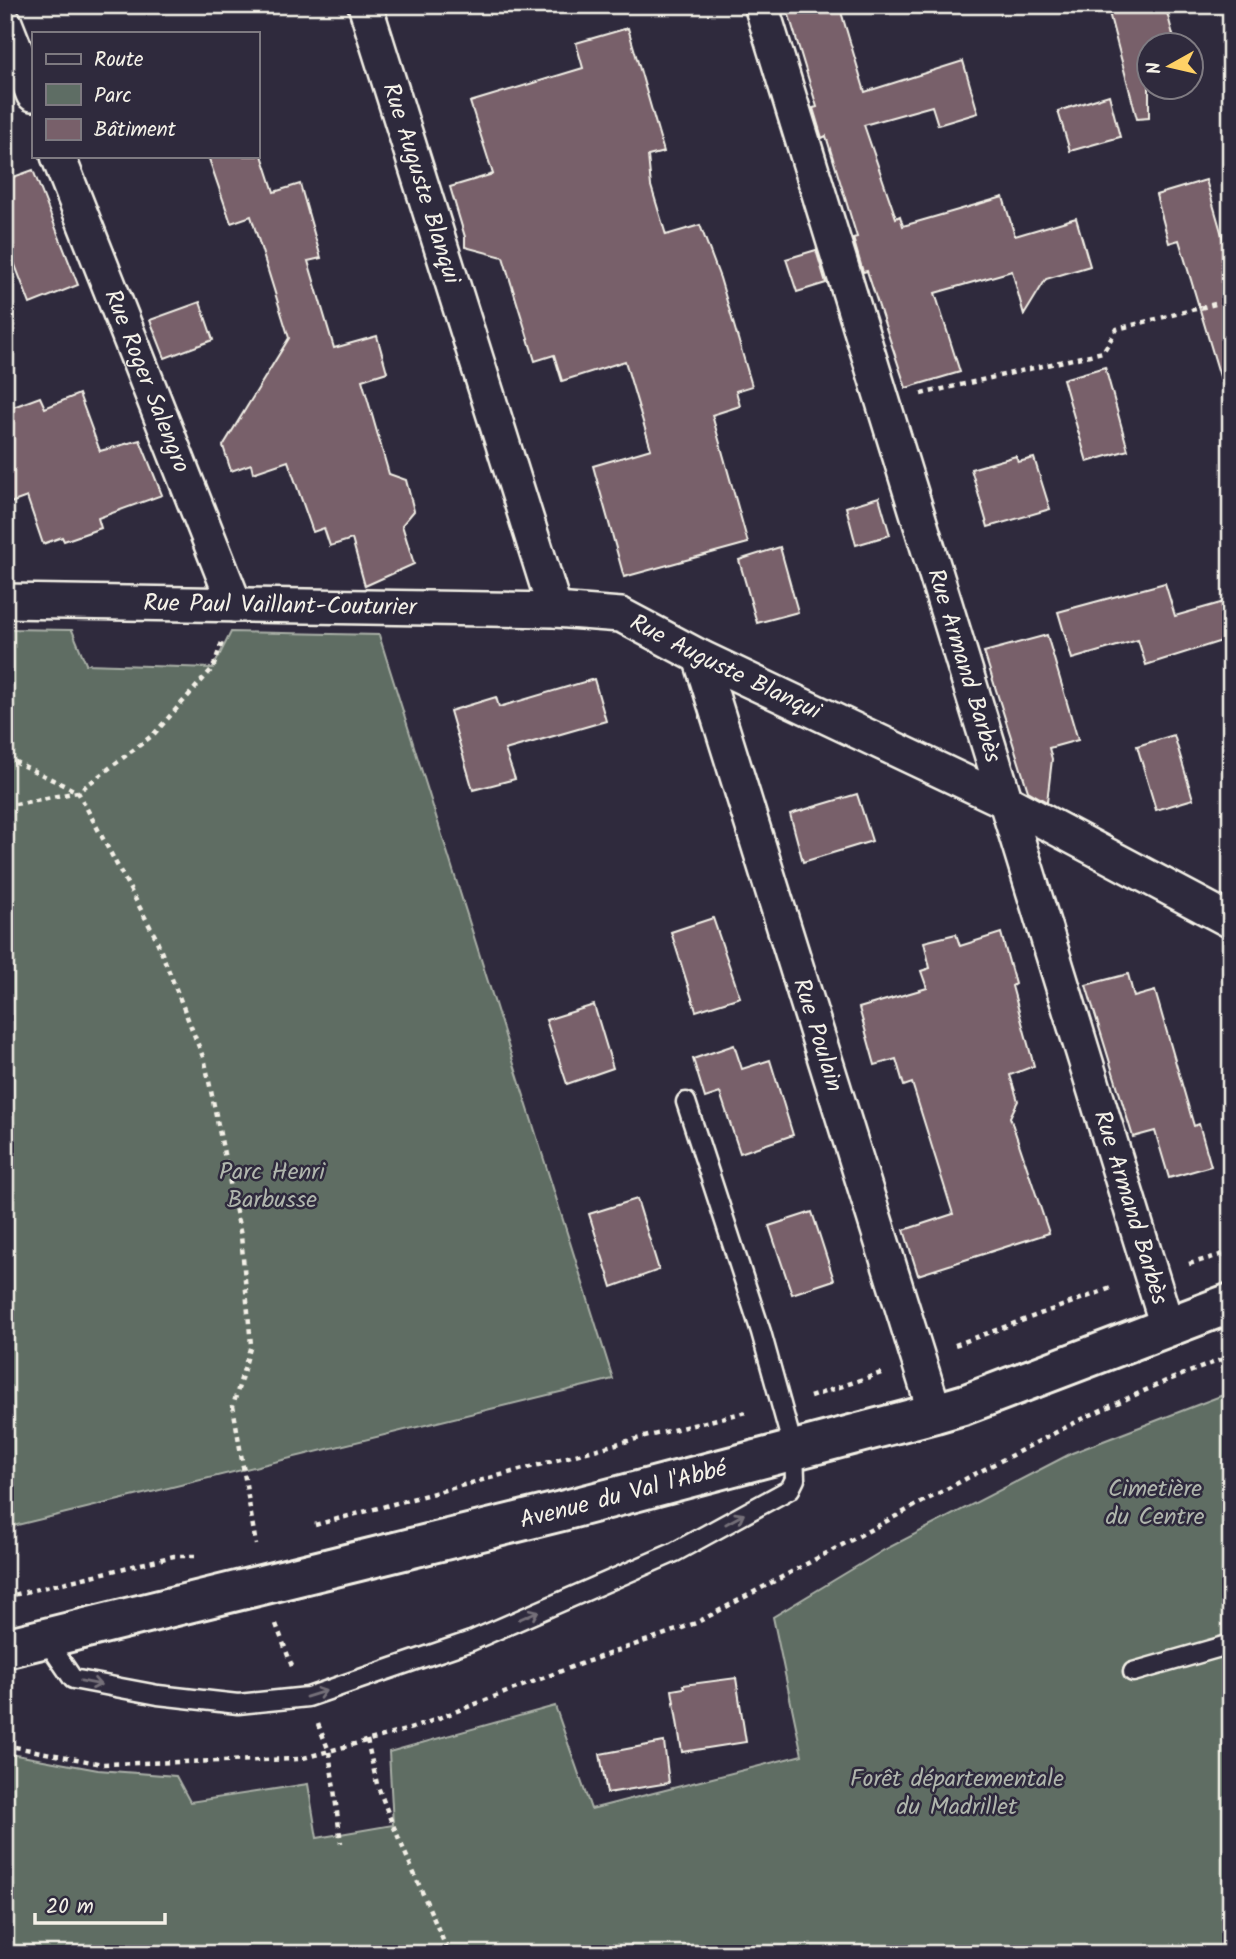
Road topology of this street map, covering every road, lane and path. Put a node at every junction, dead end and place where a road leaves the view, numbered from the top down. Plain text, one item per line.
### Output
1 (365, 5) edge
2 (761, 5) edge
3 (5, 23) edge
4 (32, 91) edge
5 (59, 158) edge
6 (1231, 300) edge
7 (883, 403) junction
8 (5, 601) edge
9 (235, 605) junction
10 (555, 610) junction
11 (700, 657) junction
12 (5, 758) edge
13 (78, 792) junction
14 (1005, 801) junction
15 (5, 806) edge
16 (1231, 921) edge
17 (687, 1102) dead end
18 (1231, 1252) edge
19 (1184, 1265) dead end
20 (1119, 1286) dead end
21 (1231, 1303) edge
22 (1167, 1326) junction
23 (948, 1348) dead end
24 (1231, 1356) edge
25 (888, 1371) dead end
26 (780, 1404) junction
27 (935, 1413) junction
28 (794, 1451) junction
29 (310, 1527) dead end
30 (256, 1541) junction
31 (245, 1545) dead end
32 (199, 1555) dead end
33 (262, 1584) junction
34 (5, 1597) edge
35 (45, 1638) junction
36 (1231, 1644) edge
37 (5, 1648) edge
38 (1133, 1672) dead end
39 (367, 1740) junction
40 (5, 1745) edge
41 (329, 1751) junction
42 (341, 1843) dead end
43 (449, 1954) edge

1 - 10 street, Rue Auguste Blanqui
2 - 7 street, Rue Armand Barbès
3 - 4 street
5 - 9 street, Rue Roger Salengro
6 - 7 path
7 - 14 street, Rue Armand Barbès
8 - 9 street, Rue Paul Vaillant-Couturier
9 - 10 street, Rue Paul Vaillant-Couturier
9 - 13 path
10 - 11 street, Rue Auguste Blanqui
11 - 14 street, Rue Auguste Blanqui
11 - 27 street, Rue Poulain
12 - 13 path
13 - 15 path
13 - 30 path
14 - 16 street, Rue Auguste Blanqui
14 - 22 street, Rue Armand Barbès
17 - 26 lane
18 - 19 path
20 - 23 path
21 - 22 main road, Avenue du Val l'Abbé
22 - 27 main road, Avenue du Val l'Abbé
24 - 39 path
25 - 26 path
26 - 28 lane
26 - 29 path
27 - 28 main road, Avenue du Val l'Abbé
28 - 33 main road, Avenue du Val l'Abbé
35 -> 28 lane
30 - 31 path
30 - 33 path
32 - 34 path
33 - 35 main road, Avenue du Val l'Abbé
35 - 37 main road, Avenue du Val l'Abbé
36 - 38 lane
39 - 41 path
39 - 43 path
40 - 41 path
41 - 42 path

